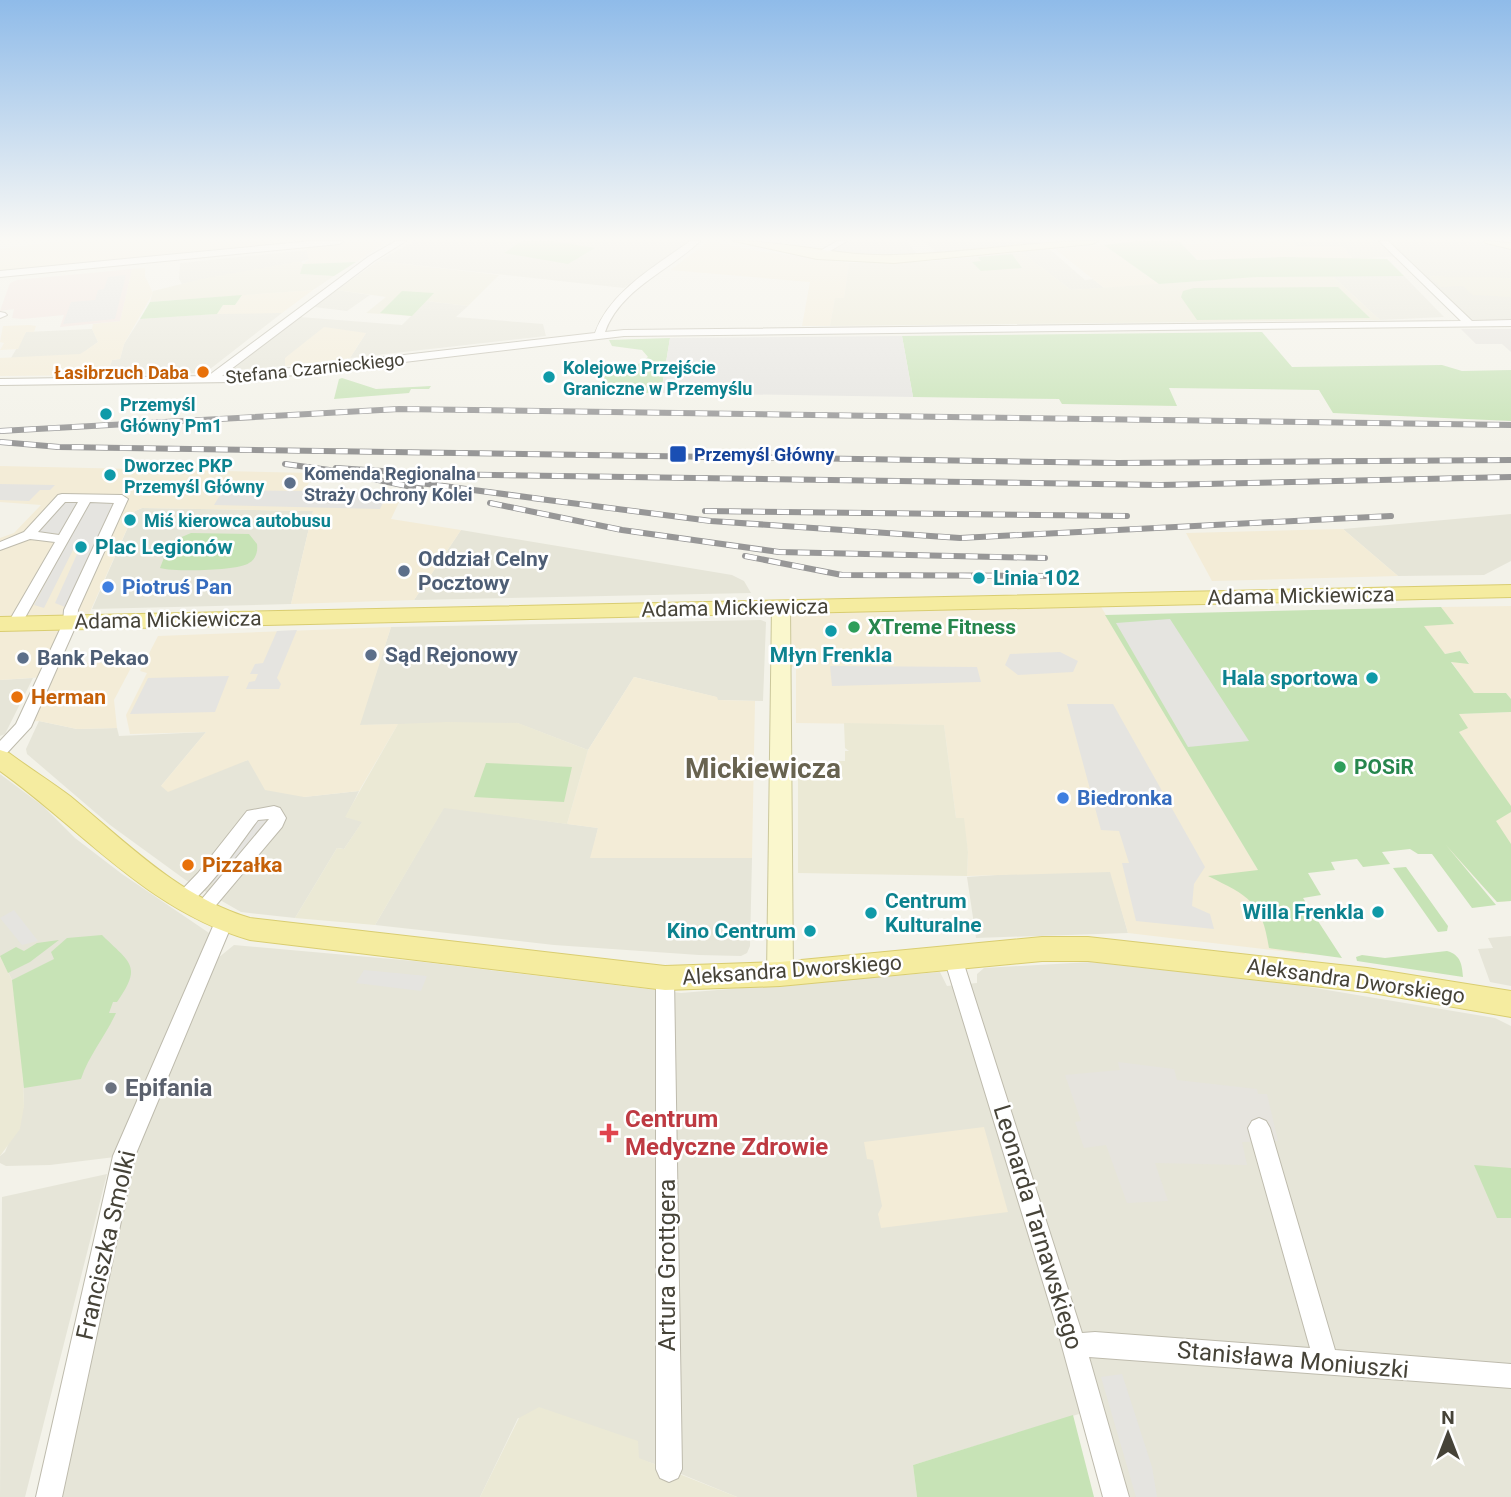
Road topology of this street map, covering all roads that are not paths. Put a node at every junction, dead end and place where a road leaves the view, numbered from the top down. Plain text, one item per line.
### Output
1 (299, 311) edge
2 (613, 311) edge
3 (1456, 311) edge
4 (1469, 323) junction
5 (1511, 323) edge
6 (599, 335) junction
7 (211, 379) junction
8 (0, 382) edge
9 (86, 498) junction
10 (29, 535) junction
11 (62, 539) junction
12 (0, 546) edge
13 (1511, 591) edge
14 (781, 607) junction
15 (7, 623) edge
16 (70, 623) junction
17 (0, 750) edge
18 (0, 759) edge
19 (202, 912) junction
20 (954, 958) junction
21 (780, 974) junction
22 (665, 978) junction
23 (1511, 1003) edge
24 (1259, 1128) dead end
25 (1075, 1346) junction
26 (1326, 1361) junction
27 (1511, 1376) edge
28 (669, 1469) dead end
29 (49, 1497) edge
30 (1116, 1497) edge

1 - 7 street
2 - 6 street
3 - 4 street
4 - 5 street, Stefana Czarnieckiego
4 - 6 street, Stefana Czarnieckiego
6 - 7 street, Stefana Czarnieckiego
7 - 8 street, Stefana Czarnieckiego
9 - 10 street
9 - 11 street
9 - 16 street
10 - 11 street
10 - 12 street
11 - 15 street
13 - 14 main road, Adama Mickiewicza
14 - 16 main road, Adama Mickiewicza
14 - 21 main road
15 - 16 main road, Adama Mickiewicza
16 - 17 street
18 - 19 main road
19 - 19 street
19 - 22 main road, Aleksandra Dworskiego
19 - 29 street, Franciszka Smolki
20 - 21 main road, Aleksandra Dworskiego
20 - 23 main road, Aleksandra Dworskiego
20 - 25 street, Leonarda Tarnawskiego
21 - 22 main road, Aleksandra Dworskiego
22 - 28 street, Artura Grottgera
24 - 26 street
25 - 26 street, Stanisława Moniuszki
25 - 30 street, Leonarda Tarnawskiego
26 - 27 street, Stanisława Moniuszki

